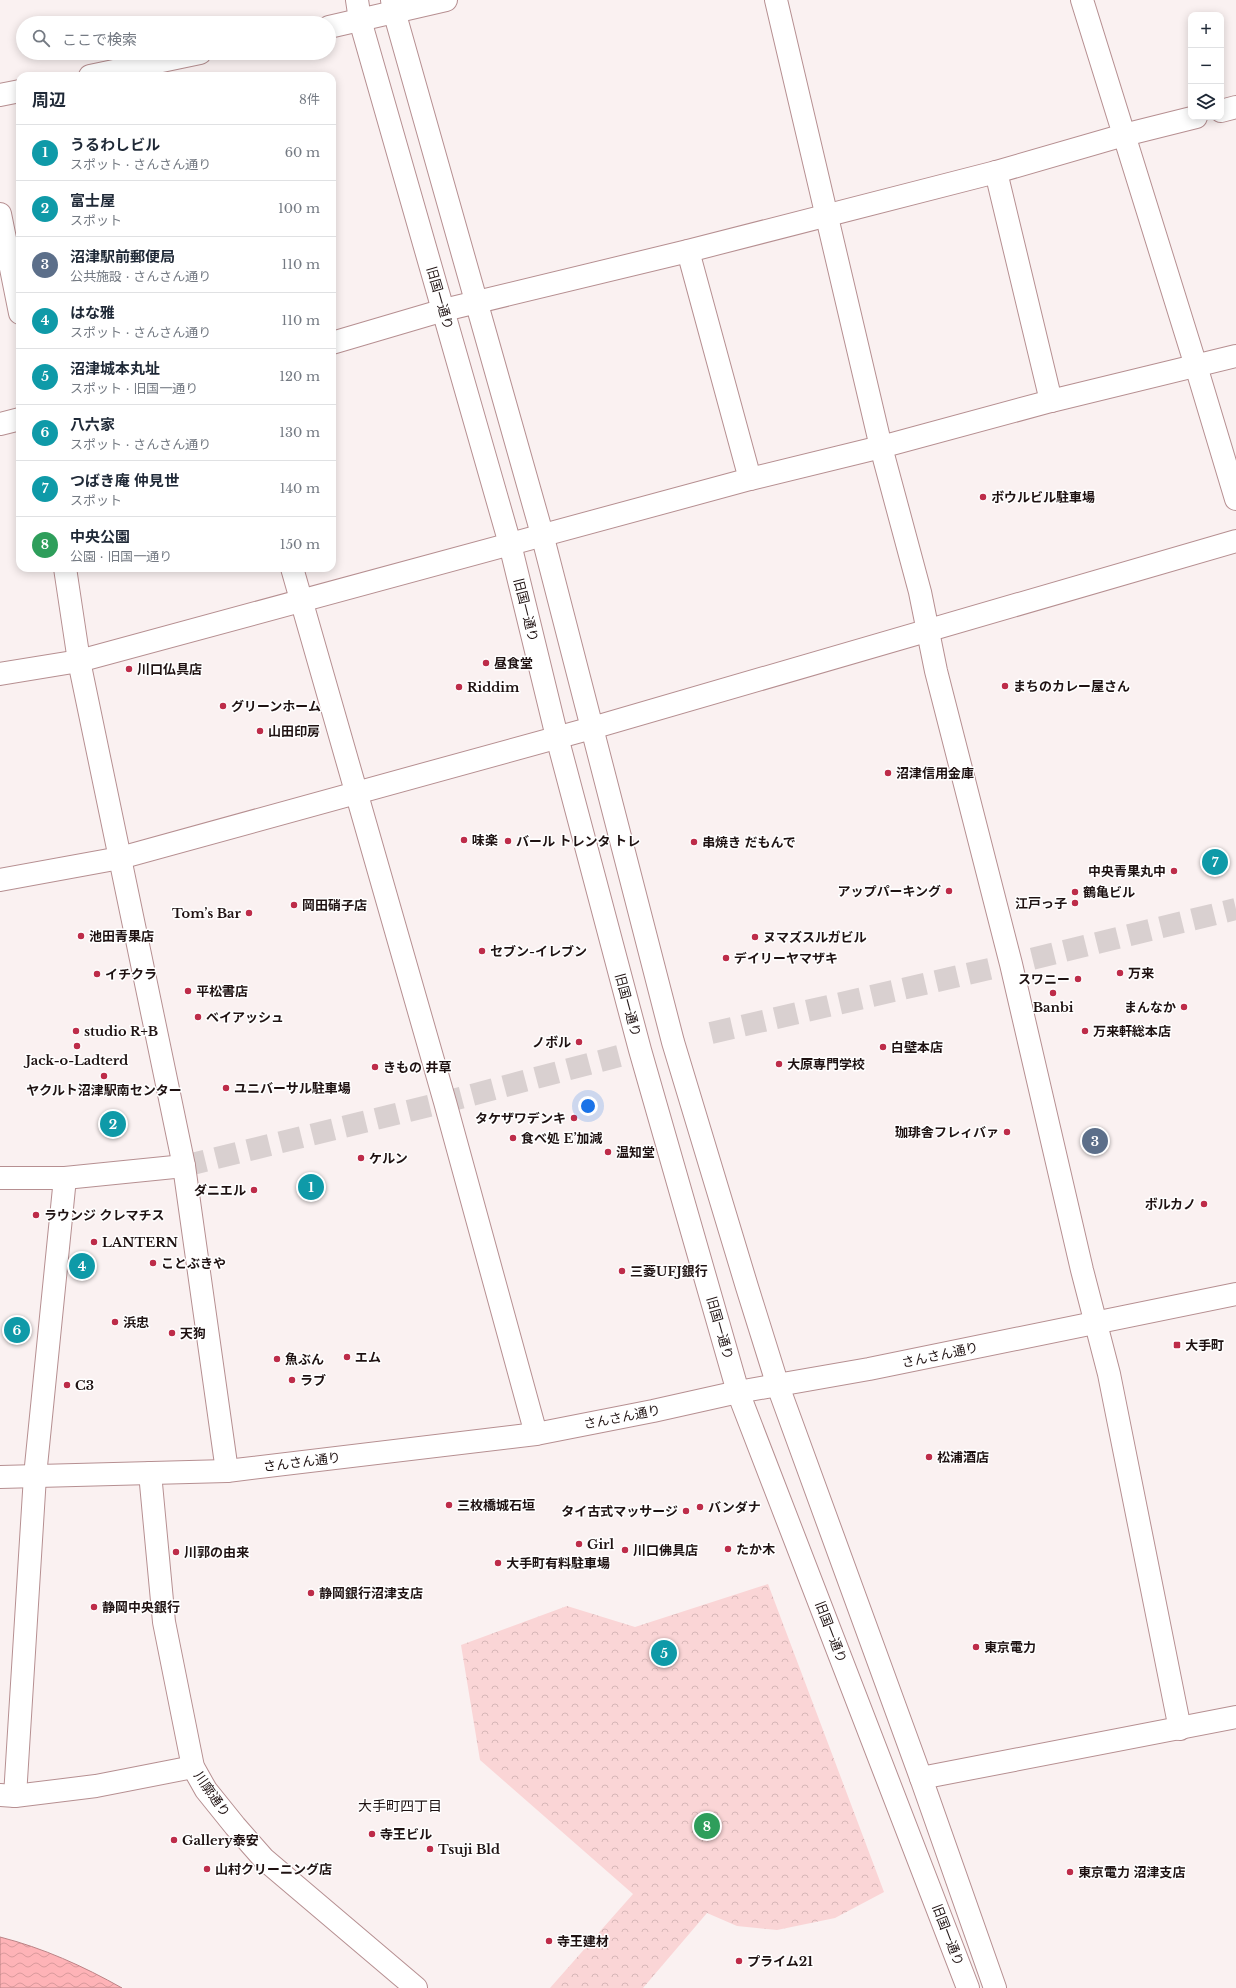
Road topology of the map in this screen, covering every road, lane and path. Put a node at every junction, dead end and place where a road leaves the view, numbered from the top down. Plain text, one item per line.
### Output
1 (446, 0) edge
2 (776, 0) edge
3 (1082, 0) edge
4 (393, 6) edge
5 (358, 10) edge
6 (336, 23) edge
7 (177, 60) edge
8 (145, 70) edge
9 (127, 72) edge
10 (16, 92) edge
11 (0, 95) edge
12 (1236, 107) edge
13 (1224, 110) edge
14 (1188, 119) edge
15 (1124, 135) junction
16 (996, 172) junction
17 (0, 214) edge
18 (827, 214) junction
19 (688, 251) junction
20 (16, 293) edge
21 (475, 302) junction
22 (444, 310) junction
23 (336, 342) edge
24 (1236, 356) edge
25 (1196, 366) junction
26 (1052, 401) junction
27 (16, 420) edge
28 (0, 424) edge
29 (881, 447) junction
30 (750, 479) junction
31 (1236, 499) edge
32 (542, 534) junction
33 (1236, 541) edge
34 (510, 544) junction
35 (66, 572) edge
36 (293, 572) edge
37 (301, 601) junction
38 (929, 631) junction
39 (80, 661) junction
40 (0, 674) edge
41 (592, 728) junction
42 (557, 737) junction
43 (357, 792) junction
44 (120, 858) junction
45 (0, 880) edge
46 (184, 1166) junction
47 (0, 1178) edge
48 (65, 1178) junction
49 (1236, 1294) edge
50 (1095, 1322) junction
51 (778, 1386) junction
52 (738, 1392) junction
53 (536, 1434) junction
54 (227, 1471) junction
55 (150, 1473) junction
56 (35, 1476) junction
57 (0, 1477) edge
58 (1236, 1717) edge
59 (1180, 1729) junction
60 (193, 1768) junction
61 (921, 1778) junction
62 (7, 1796) edge
63 (416, 1988) edge
64 (968, 1988) edge
65 (995, 1988) edge

1 - 4 street
2 - 18 street
3 - 15 street
4 - 5 street
4 - 21 street, 旧国一通り
5 - 6 street
5 - 22 street, 旧国一通り
7 - 8 street
8 - 9 street
10 - 11 street
12 - 13 street
14 - 15 street
15 - 16 street
15 - 25 street
16 - 18 street
16 - 26 street
17 - 20 street
18 - 19 street
18 - 29 street
19 - 21 street
19 - 30 street
21 - 22 street
21 - 32 street, 旧国一通り
22 - 23 street
22 - 34 street, 旧国一通り
24 - 25 street
25 - 26 street
25 - 31 street
26 - 29 street
27 - 28 street
29 - 30 street
29 - 38 street
30 - 32 street
32 - 34 street
32 - 41 street, 旧国一通り
33 - 38 street
34 - 37 street
34 - 42 street, 旧国一通り
35 - 39 street
36 - 37 street
37 - 39 street
37 - 43 street
38 - 41 street
38 - 50 street
39 - 40 street
39 - 44 street
41 - 42 street
41 - 51 street, 旧国一通り
42 - 43 street
42 - 52 street, 旧国一通り
43 - 44 street
43 - 53 street
44 - 45 street
44 - 46 street
46 - 48 street
46 - 54 street
47 - 48 street
48 - 56 street
49 - 50 street, さんさん通り
50 - 51 street, さんさん通り
50 - 59 street
51 - 52 street, さんさん通り
51 - 61 street, 旧国一通り
52 - 53 street, さんさん通り
52 - 64 street, 旧国一通り
53 - 54 street, さんさん通り
54 - 55 street, さんさん通り
55 - 56 street, さんさん通り
55 - 60 street, 川廓通り
56 - 57 street, さんさん通り
56 - 62 street
58 - 59 street
59 - 61 street
60 - 62 street
60 - 63 street, 川廓通り
61 - 65 street, 旧国一通り

